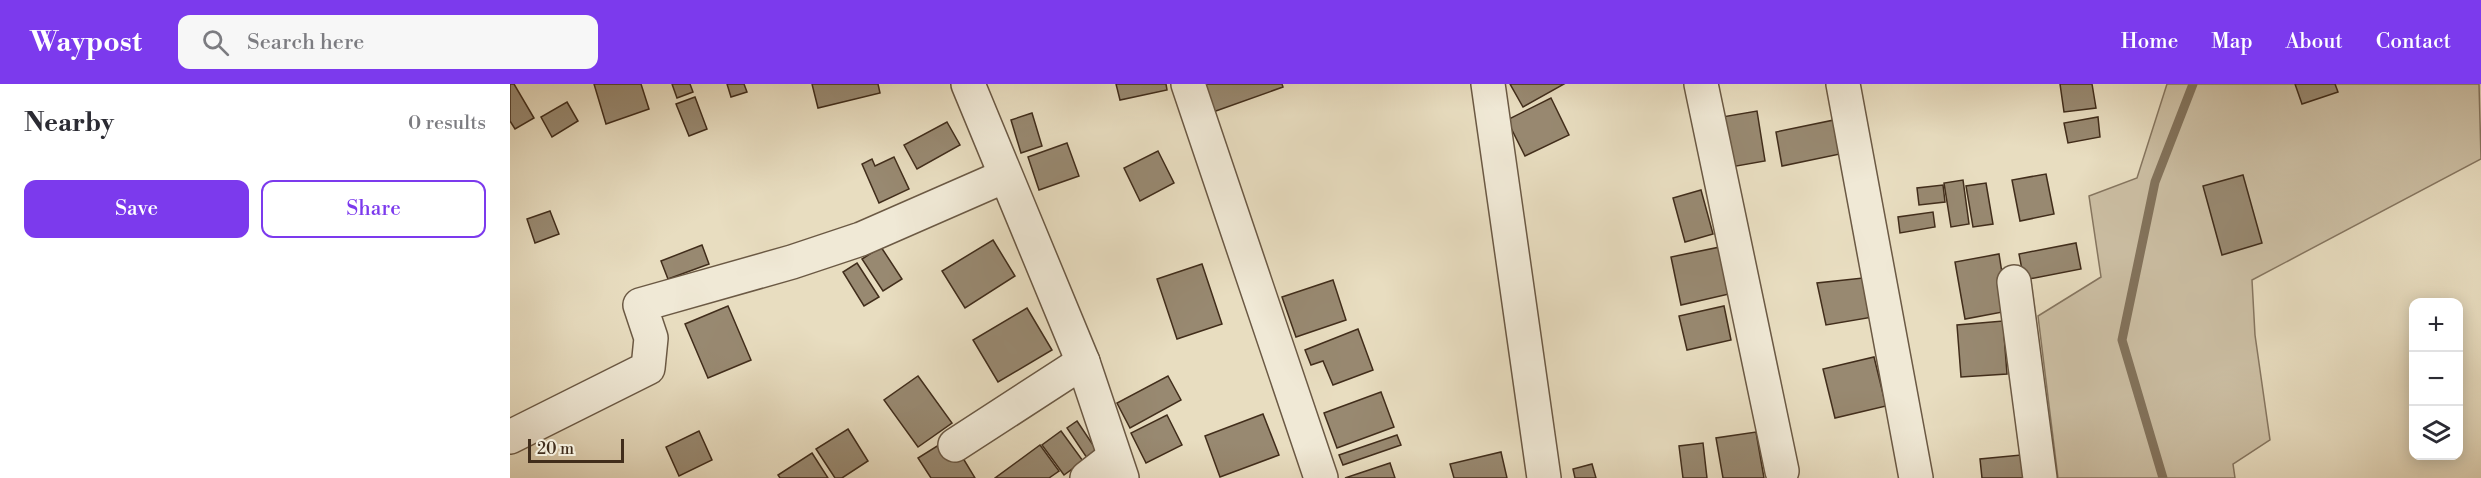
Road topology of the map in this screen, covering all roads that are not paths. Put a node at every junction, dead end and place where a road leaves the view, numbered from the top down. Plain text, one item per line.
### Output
1 (968, 84) edge
2 (1188, 84) edge
3 (1488, 84) edge
4 (1701, 84) edge
5 (1843, 84) edge
6 (1005, 176) junction
7 (2014, 282) dead end
8 (1083, 362) junction
9 (510, 437) edge
10 (955, 445) dead end
11 (1118, 467) edge
12 (1782, 471) dead end
13 (1087, 478) edge
14 (1321, 478) edge
15 (1544, 478) edge
16 (1916, 478) edge
17 (2040, 478) edge

1 - 6 street
2 - 14 street
3 - 15 street
4 - 12 street
5 - 16 street
6 - 8 street
6 - 9 street
7 - 17 street
8 - 10 street
8 - 11 street
11 - 13 street

